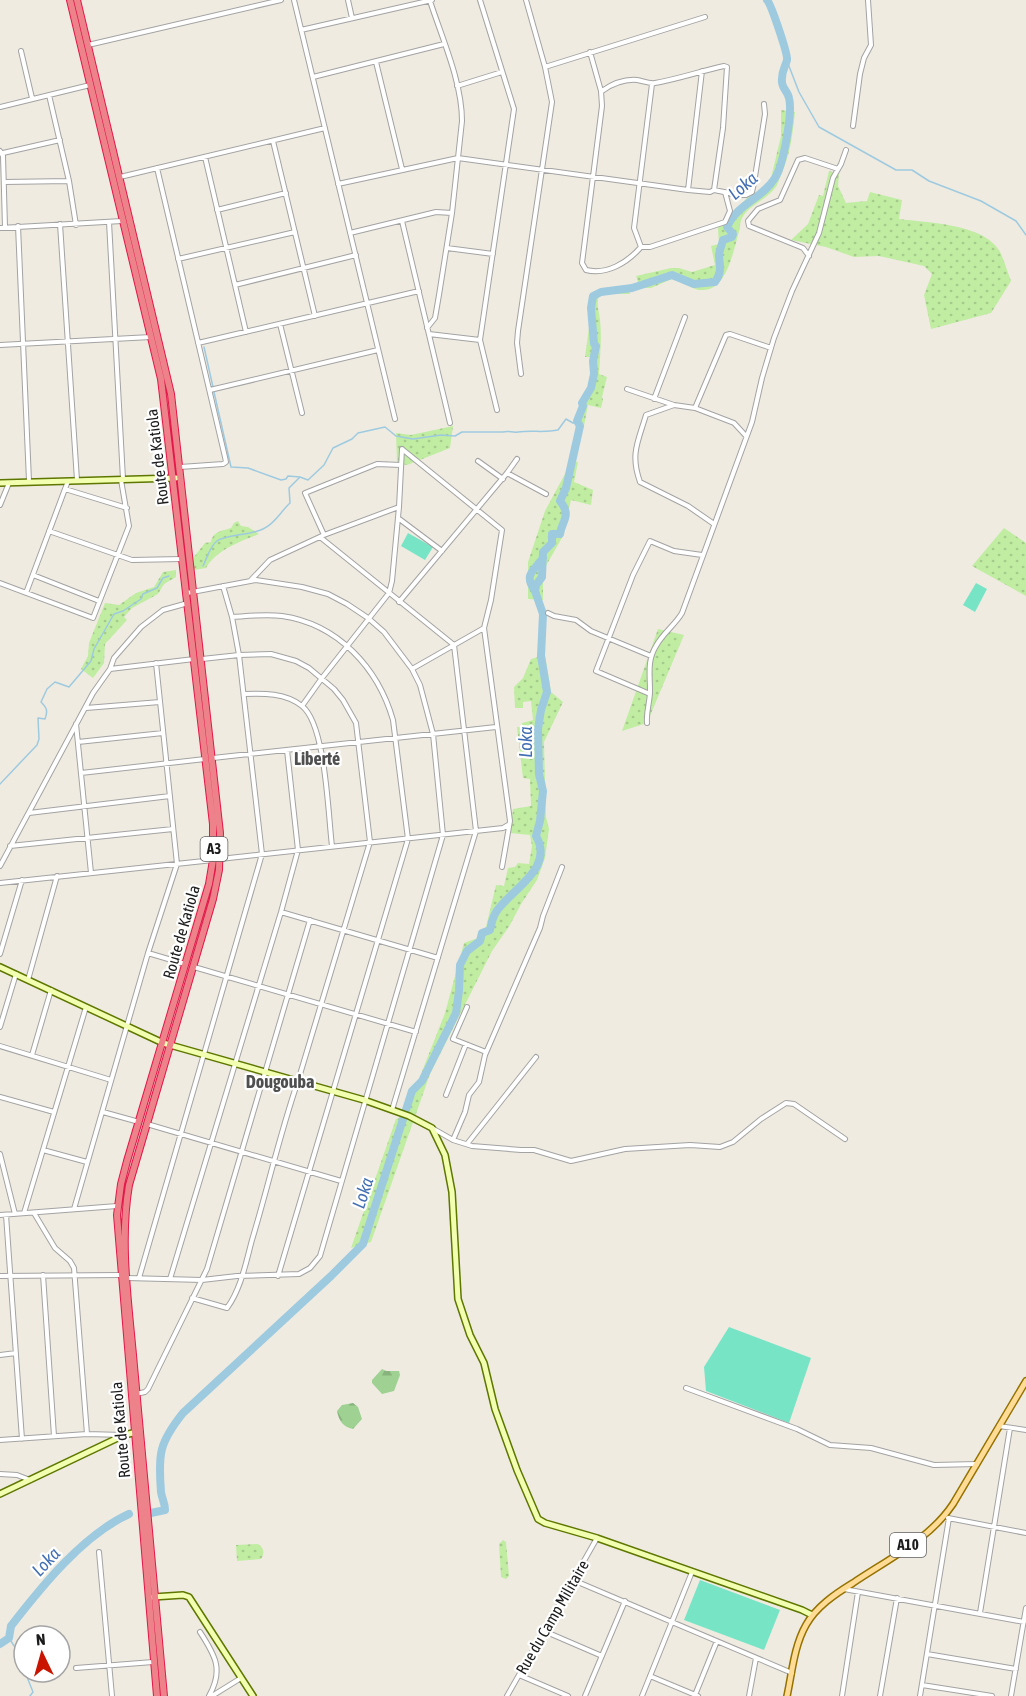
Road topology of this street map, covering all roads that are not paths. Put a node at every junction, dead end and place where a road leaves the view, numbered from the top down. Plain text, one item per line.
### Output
1 (70, 0) edge
2 (77, 0) edge
3 (281, 0) edge
4 (294, 0) edge
5 (348, 0) edge
6 (397, 0) edge
7 (432, 0) edge
8 (480, 0) edge
9 (526, 0) edge
10 (868, 0) edge
11 (399, 7) junction
12 (705, 17) dead end
13 (352, 18) junction
14 (301, 30) junction
15 (444, 44) junction
16 (88, 46) junction
17 (21, 51) dead end
18 (590, 52) junction
19 (376, 63) junction
20 (545, 67) junction
21 (702, 71) junction
22 (502, 72) junction
23 (313, 78) junction
24 (652, 84) junction
25 (90, 85) junction
26 (457, 86) junction
27 (602, 91) junction
28 (49, 94) junction
29 (32, 99) junction
30 (764, 104) dead end
31 (0, 107) edge
32 (853, 126) dead end
33 (325, 128) junction
34 (60, 140) junction
35 (273, 141) junction
36 (846, 150) dead end
37 (1, 152) edge
38 (205, 157) junction
39 (458, 158) junction
40 (506, 165) junction
41 (157, 168) junction
42 (402, 169) junction
43 (838, 169) junction
44 (542, 170) junction
45 (120, 177) junction
46 (593, 177) junction
47 (69, 181) junction
48 (4, 182) junction
49 (639, 183) junction
50 (338, 184) junction
51 (688, 190) junction
52 (714, 190) junction
53 (725, 192) junction
54 (286, 193) junction
55 (217, 210) junction
56 (452, 213) junction
57 (402, 220) junction
58 (122, 221) junction
59 (109, 222) junction
60 (60, 224) junction
61 (76, 225) junction
62 (18, 226) junction
63 (2, 227) edge
64 (295, 231) junction
65 (350, 233) junction
66 (641, 247) junction
67 (226, 248) junction
68 (447, 248) junction
69 (493, 254) junction
70 (356, 255) junction
71 (809, 257) junction
72 (178, 259) junction
73 (304, 269) junction
74 (235, 285) junction
75 (419, 291) junction
76 (367, 304) junction
77 (315, 316) junction
78 (685, 317) dead end
79 (280, 324) junction
80 (427, 328) junction
81 (246, 332) junction
82 (429, 334) junction
83 (151, 337) junction
84 (117, 339) junction
85 (480, 340) junction
86 (69, 342) junction
87 (24, 343) junction
88 (198, 343) junction
89 (0, 345) edge
90 (771, 348) junction
91 (378, 350) junction
92 (291, 371) junction
93 (521, 374) dead end
94 (627, 389) dead end
95 (210, 390) junction
96 (654, 399) junction
97 (674, 405) junction
98 (695, 408) junction
99 (497, 410) dead end
100 (302, 413) dead end
101 (395, 418) dead end
102 (450, 423) dead end
103 (746, 436) junction
104 (517, 459) dead end
105 (478, 461) dead end
106 (401, 465) junction
107 (180, 467) junction
108 (507, 473) junction
109 (181, 477) junction
110 (173, 478) junction
111 (503, 478) junction
112 (122, 479) junction
113 (68, 480) junction
114 (76, 480) junction
115 (29, 481) junction
116 (9, 482) junction
117 (0, 483) edge
118 (65, 489) junction
119 (546, 494) dead end
120 (0, 505) edge
121 (399, 507) junction
122 (127, 508) junction
123 (477, 510) junction
124 (397, 518) junction
125 (714, 524) junction
126 (49, 531) junction
127 (322, 536) junction
128 (442, 551) junction
129 (702, 555) junction
130 (118, 557) junction
131 (183, 559) junction
132 (33, 575) junction
133 (251, 580) junction
134 (0, 583) edge
135 (223, 586) junction
136 (26, 593) junction
137 (191, 593) junction
138 (389, 593) junction
139 (99, 601) junction
140 (399, 602) junction
141 (188, 603) junction
142 (548, 613) dead end
143 (232, 617) junction
144 (368, 618) junction
145 (484, 628) junction
146 (609, 639) junction
147 (348, 645) junction
148 (454, 645) junction
149 (239, 655) junction
150 (651, 656) junction
151 (194, 659) junction
152 (202, 659) junction
153 (156, 663) junction
154 (110, 669) junction
155 (412, 669) junction
156 (322, 678) junction
157 (244, 694) junction
158 (650, 694) junction
159 (160, 702) junction
160 (302, 706) junction
161 (85, 708) junction
162 (646, 723) dead end
163 (76, 724) junction
164 (496, 727) junction
165 (465, 731) junction
166 (163, 733) junction
167 (433, 734) junction
168 (397, 738) junction
169 (78, 742) junction
170 (359, 742) junction
171 (321, 746) junction
172 (287, 750) junction
173 (251, 754) junction
174 (209, 759) junction
175 (167, 764) junction
176 (81, 773) junction
177 (170, 796) junction
178 (84, 805) junction
179 (28, 813) junction
180 (509, 824) junction
181 (173, 829) junction
182 (476, 831) junction
183 (443, 835) junction
184 (88, 839) junction
185 (408, 839) junction
186 (370, 842) junction
187 (10, 846) junction
188 (332, 846) junction
189 (298, 849) junction
190 (262, 854) junction
191 (217, 860) junction
192 (177, 864) junction
193 (0, 866) edge
194 (502, 867) dead end
195 (562, 867) dead end
196 (91, 873) junction
197 (57, 876) junction
198 (22, 880) junction
199 (0, 883) edge
200 (281, 912) junction
201 (310, 920) junction
202 (344, 930) junction
203 (378, 940) junction
204 (409, 949) junction
205 (148, 953) junction
206 (0, 954) edge
207 (438, 957) junction
208 (189, 965) junction
209 (0, 967) edge
210 (16, 974) junction
211 (226, 976) junction
212 (28, 980) junction
213 (258, 986) junction
214 (51, 990) junction
215 (288, 994) junction
216 (322, 1004) junction
217 (86, 1006) junction
218 (467, 1007) dead end
219 (356, 1014) junction
220 (387, 1023) junction
221 (127, 1025) junction
222 (0, 1027) edge
223 (416, 1032) junction
224 (166, 1044) junction
225 (466, 1044) junction
226 (0, 1046) edge
227 (486, 1052) junction
228 (32, 1055) junction
229 (203, 1055) junction
230 (536, 1057) dead end
231 (234, 1063) junction
232 (68, 1067) junction
233 (265, 1073) junction
234 (112, 1080) junction
235 (298, 1081) junction
236 (333, 1091) junction
237 (446, 1095) dead end
238 (0, 1096) edge
239 (364, 1100) junction
240 (392, 1110) junction
241 (54, 1112) junction
242 (103, 1112) junction
243 (139, 1122) junction
244 (147, 1124) junction
245 (432, 1128) junction
246 (180, 1134) junction
247 (845, 1139) dead end
248 (453, 1140) junction
249 (212, 1144) junction
250 (467, 1144) junction
251 (43, 1150) junction
252 (242, 1152) junction
253 (0, 1154) edge
254 (275, 1161) junction
255 (87, 1162) junction
256 (309, 1171) junction
257 (3, 1175) edge
258 (341, 1181) junction
259 (117, 1206) junction
260 (74, 1209) junction
261 (24, 1213) junction
262 (34, 1213) junction
263 (15, 1214) junction
264 (0, 1215) edge
265 (6, 1215) junction
266 (76, 1274) junction
267 (43, 1275) junction
268 (0, 1276) edge
269 (10, 1276) junction
270 (124, 1276) junction
271 (242, 1276) junction
272 (278, 1276) junction
273 (139, 1278) junction
274 (170, 1279) junction
275 (202, 1280) junction
276 (192, 1298) junction
277 (16, 1353) junction
278 (0, 1355) edge
279 (1026, 1381) edge
280 (686, 1388) dead end
281 (136, 1394) junction
282 (999, 1426) junction
283 (1011, 1428) junction
284 (1026, 1430) edge
285 (137, 1432) junction
286 (87, 1434) junction
287 (124, 1435) junction
288 (54, 1436) junction
289 (22, 1439) junction
290 (0, 1440) edge
291 (976, 1464) junction
292 (0, 1474) edge
293 (30, 1480) junction
294 (0, 1494) edge
295 (947, 1517) junction
296 (994, 1527) junction
297 (1026, 1533) edge
298 (597, 1538) junction
299 (99, 1552) dead end
300 (693, 1571) junction
301 (573, 1580) junction
302 (843, 1589) junction
303 (858, 1592) junction
304 (151, 1598) junction
305 (897, 1598) junction
306 (625, 1601) junction
307 (935, 1604) junction
308 (1026, 1608) edge
309 (980, 1613) junction
310 (812, 1615) junction
311 (673, 1621) junction
312 (1024, 1622) junction
313 (200, 1632) dead end
314 (544, 1632) junction
315 (717, 1641) junction
316 (1020, 1647) junction
317 (1026, 1648) edge
318 (927, 1654) junction
319 (602, 1656) junction
320 (756, 1658) junction
321 (153, 1662) junction
322 (109, 1666) junction
323 (76, 1668) dead end
324 (1016, 1669) junction
325 (792, 1673) junction
326 (519, 1675) junction
327 (650, 1676) junction
328 (241, 1678) junction
329 (922, 1685) junction
330 (697, 1695) edge
331 (112, 1696) edge
332 (156, 1696) edge
333 (164, 1696) edge
334 (211, 1696) edge
335 (253, 1696) edge
336 (507, 1696) edge
337 (568, 1696) edge
338 (585, 1696) edge
339 (642, 1696) edge
340 (749, 1696) edge
341 (787, 1696) edge
342 (842, 1696) edge
343 (880, 1696) edge
344 (920, 1696) edge
345 (992, 1696) edge
346 (1011, 1696) edge

1 - 25 highway, Route de Katiola / A3
2 - 16 highway, Route de Katiola / A3
3 - 16 street
4 - 14 street
5 - 13 street
6 - 11 street
7 - 11 street
7 - 15 street
8 - 22 street
9 - 20 street
10 - 32 street
11 - 13 street
12 - 18 street
13 - 14 street
14 - 23 street
15 - 19 street
15 - 26 street
16 - 45 highway, Route de Katiola / A3
17 - 29 street
18 - 20 street
18 - 27 street
19 - 23 street
19 - 42 street
20 - 44 street
21 - 24 street
21 - 51 street
21 - 52 street
22 - 26 street
22 - 40 street
23 - 33 street
24 - 27 street
24 - 49 street
25 - 28 street
25 - 58 highway, Route de Katiola / A3
26 - 39 street
27 - 46 street
28 - 29 street
28 - 34 street
29 - 31 street
30 - 53 street
33 - 35 street
33 - 50 street
34 - 37 street
34 - 47 street
35 - 38 street
35 - 54 street
36 - 43 street
37 - 48 street
38 - 41 street
38 - 55 street
39 - 40 street
39 - 42 street
39 - 56 street
40 - 44 street
40 - 69 street
41 - 45 street
41 - 72 street
42 - 50 street
43 - 71 street
43 - 71 street
44 - 46 street
44 - 93 street
45 - 107 highway, Route de Katiola / A3
46 - 49 street
46 - 66 street
47 - 48 street
47 - 61 street
48 - 63 street
49 - 51 street
49 - 66 street
50 - 65 street
51 - 52 street
52 - 53 street
53 - 66 street
54 - 55 street
54 - 64 street
55 - 67 street
56 - 57 street
56 - 68 street
57 - 65 street
57 - 75 street
58 - 59 street
58 - 83 highway, Route de Katiola / A3
59 - 61 street
59 - 84 street
60 - 61 street
60 - 62 street
60 - 86 street
62 - 63 street
62 - 87 street
64 - 67 street
64 - 73 street
65 - 70 street
67 - 72 street
67 - 74 street
68 - 69 street
68 - 80 street
69 - 85 street
70 - 73 street
70 - 76 street
71 - 90 street
72 - 88 street
73 - 74 street
73 - 77 street
74 - 81 street
75 - 76 street
75 - 80 street
76 - 77 street
76 - 91 street
77 - 79 street
78 - 96 street
79 - 81 street
79 - 92 street
80 - 82 street
81 - 88 street
82 - 85 street
82 - 102 street
83 - 84 street
83 - 110 highway, Route de Katiola / A3
84 - 86 street
84 - 112 street
85 - 99 street
86 - 87 street
86 - 114 street
87 - 89 street
87 - 115 street
88 - 95 street
90 - 98 street
90 - 103 street
91 - 92 street
91 - 101 street
92 - 95 street
92 - 100 street
94 - 96 street
95 - 107 street
96 - 97 street
97 - 98 street
97 - 125 street
98 - 103 street
103 - 125 street
104 - 108 street
105 - 111 street
106 - 121 street
106 - 123 street
106 - 127 street
107 - 109 highway, Route de Katiola / A3
108 - 111 street
108 - 119 street
109 - 110 street
109 - 137 highway, Route de Katiola / A3
110 - 112 street
110 - 131 highway, Route de Katiola / A3
111 - 123 street
112 - 114 street
112 - 122 street
113 - 114 street
113 - 115 street
113 - 118 street
115 - 116 street
116 - 117 street
116 - 120 street
118 - 122 street
118 - 126 street
121 - 124 street
121 - 127 street
122 - 130 street
123 - 128 street
123 - 145 street
124 - 128 street
124 - 138 street
125 - 129 street
126 - 130 street
126 - 132 street
127 - 133 street
127 - 138 street
128 - 140 street
129 - 146 street
129 - 150 street
130 - 131 street
130 - 139 street
131 - 137 highway, Route de Katiola / A3
132 - 136 street
132 - 139 street
133 - 135 street
133 - 144 street
134 - 136 street
135 - 137 street
135 - 143 street
136 - 139 street
137 - 141 highway, Route de Katiola / A3
137 - 152 highway, Route de Katiola / A3
138 - 140 street
138 - 144 street
140 - 148 street
141 - 151 highway, Route de Katiola / A3
141 - 154 street
142 - 146 street
143 - 147 street
143 - 149 street
144 - 147 street
144 - 155 street
145 - 148 street
145 - 164 street
146 - 150 street
146 - 158 street
147 - 156 street
147 - 168 street
148 - 155 street
148 - 165 street
149 - 152 street
149 - 156 street
149 - 157 street
150 - 158 street
151 - 153 street
151 - 174 highway, Route de Katiola / A3
152 - 174 highway, Route de Katiola / A3
153 - 154 street
153 - 159 street
154 - 161 street
155 - 167 street
156 - 160 street
156 - 170 street
157 - 160 street
157 - 173 street
158 - 162 street
159 - 161 street
159 - 166 street
160 - 171 street
161 - 163 street
163 - 169 street
163 - 179 street
164 - 165 street
164 - 180 street
165 - 167 street
165 - 182 street
166 - 169 street
166 - 175 street
167 - 168 street
167 - 183 street
168 - 170 street
168 - 185 street
169 - 176 street
170 - 171 street
170 - 186 street
171 - 172 street
171 - 188 street
172 - 173 street
172 - 189 street
173 - 174 street
173 - 190 street
174 - 175 street
174 - 191 highway, Route de Katiola / A3
175 - 176 street
175 - 177 street
176 - 178 street
177 - 178 street
177 - 181 street
178 - 179 street
178 - 184 street
179 - 187 street
180 - 182 street
180 - 194 street
181 - 184 street
181 - 192 street
182 - 183 street
182 - 207 street
183 - 185 street
183 - 204 street
184 - 187 street
184 - 196 street
185 - 186 street
185 - 203 street
186 - 188 street
186 - 202 street
187 - 193 street
188 - 189 street
189 - 190 street
189 - 200 street
190 - 191 street
190 - 211 street
191 - 192 street
191 - 208 highway, Route de Katiola / A3
192 - 196 street
192 - 205 street
195 - 227 street
196 - 197 street
197 - 198 street
197 - 212 street
198 - 199 street
198 - 206 street
200 - 201 street
200 - 213 street
201 - 202 street
201 - 215 street
202 - 203 street
202 - 216 street
203 - 204 street
203 - 219 street
204 - 207 street
204 - 220 street
205 - 208 street
205 - 221 street
207 - 223 street
208 - 211 street
208 - 224 highway, Route de Katiola / A3
209 - 210 street
210 - 212 street
210 - 222 street
211 - 213 street
211 - 229 street
212 - 214 street
213 - 215 street
213 - 231 street
214 - 217 street
214 - 228 street
215 - 216 street
215 - 233 street
216 - 219 street
216 - 235 street
217 - 221 street
217 - 232 street
218 - 225 street
219 - 220 street
219 - 236 street
220 - 223 street
220 - 239 street
221 - 224 street
221 - 234 street
223 - 240 street
224 - 229 street
224 - 243 highway, Route de Katiola / A3
224 - 244 highway, Route de Katiola / A3
225 - 227 street
225 - 237 street
226 - 228 street
227 - 248 street
228 - 232 street
229 - 231 street
229 - 246 street
230 - 250 street
231 - 233 street
231 - 249 street
232 - 234 street
232 - 241 street
233 - 235 street
233 - 252 street
234 - 242 street
235 - 236 street
235 - 254 street
236 - 239 street
236 - 256 street
238 - 241 street
239 - 240 street
239 - 258 street
240 - 245 street
241 - 251 street
242 - 243 street
242 - 255 street
243 - 259 highway, Route de Katiola / A3
244 - 246 street
244 - 270 highway, Route de Katiola / A3
245 - 248 street
245 - 298 street
246 - 249 street
246 - 273 street
247 - 250 street
248 - 250 street
249 - 252 street
249 - 274 street
251 - 255 street
251 - 261 street
252 - 254 street
252 - 275 street
253 - 257 street
254 - 256 street
254 - 271 street
255 - 260 street
256 - 258 street
256 - 272 street
257 - 263 street
258 - 272 street
259 - 260 street
259 - 270 highway, Route de Katiola / A3
260 - 262 street
261 - 262 street
261 - 263 street
262 - 266 street
263 - 265 street
264 - 265 street
265 - 269 street
266 - 267 street
266 - 270 street
266 - 286 street
267 - 269 street
267 - 288 street
268 - 269 street
269 - 277 street
270 - 273 street
270 - 281 highway, Route de Katiola / A3
270 - 285 highway, Route de Katiola / A3
271 - 272 street
271 - 275 street
271 - 276 street
273 - 274 street
274 - 275 street
275 - 276 street
276 - 281 street
277 - 278 street
277 - 289 street
279 - 282 main road, A10
280 - 291 street
281 - 285 highway, Route de Katiola / A3
282 - 283 street
282 - 291 main road, A10
283 - 284 street
283 - 296 street
285 - 287 street
285 - 304 highway, Route de Katiola / A3
286 - 287 street
286 - 288 street
287 - 293 street
288 - 289 street
289 - 290 street
291 - 295 main road, A10
292 - 293 street
293 - 294 street
295 - 296 street
295 - 302 main road, A10
295 - 307 street
296 - 297 street
296 - 309 street
298 - 300 street
298 - 301 street, Rue du Camp Militaire
299 - 322 street
300 - 310 street
300 - 311 street
301 - 306 street
301 - 314 street, Rue du Camp Militaire
302 - 303 street
302 - 310 main road, A10
303 - 305 street
303 - 342 street
304 - 321 highway, Route de Katiola / A3
304 - 328 street
304 - 333 highway, Route de Katiola / A3
305 - 307 street
305 - 343 street
306 - 311 street
306 - 319 street
307 - 309 street
307 - 318 street
308 - 312 street
309 - 312 street
310 - 325 main road, A10
311 - 315 street
311 - 327 street
312 - 316 street
313 - 334 street
314 - 319 street
314 - 326 street, Rue du Camp Militaire
315 - 320 street
315 - 330 street
316 - 317 street
316 - 324 street
318 - 324 street
318 - 329 street
319 - 338 street
320 - 325 street
320 - 340 street
321 - 322 street
321 - 332 highway, Route de Katiola / A3
322 - 323 street
322 - 331 street
324 - 346 street
325 - 341 main road, A10
326 - 336 street, Rue du Camp Militaire
326 - 337 street
327 - 330 street
327 - 339 street
328 - 334 street
328 - 335 street
329 - 344 street
329 - 345 street

